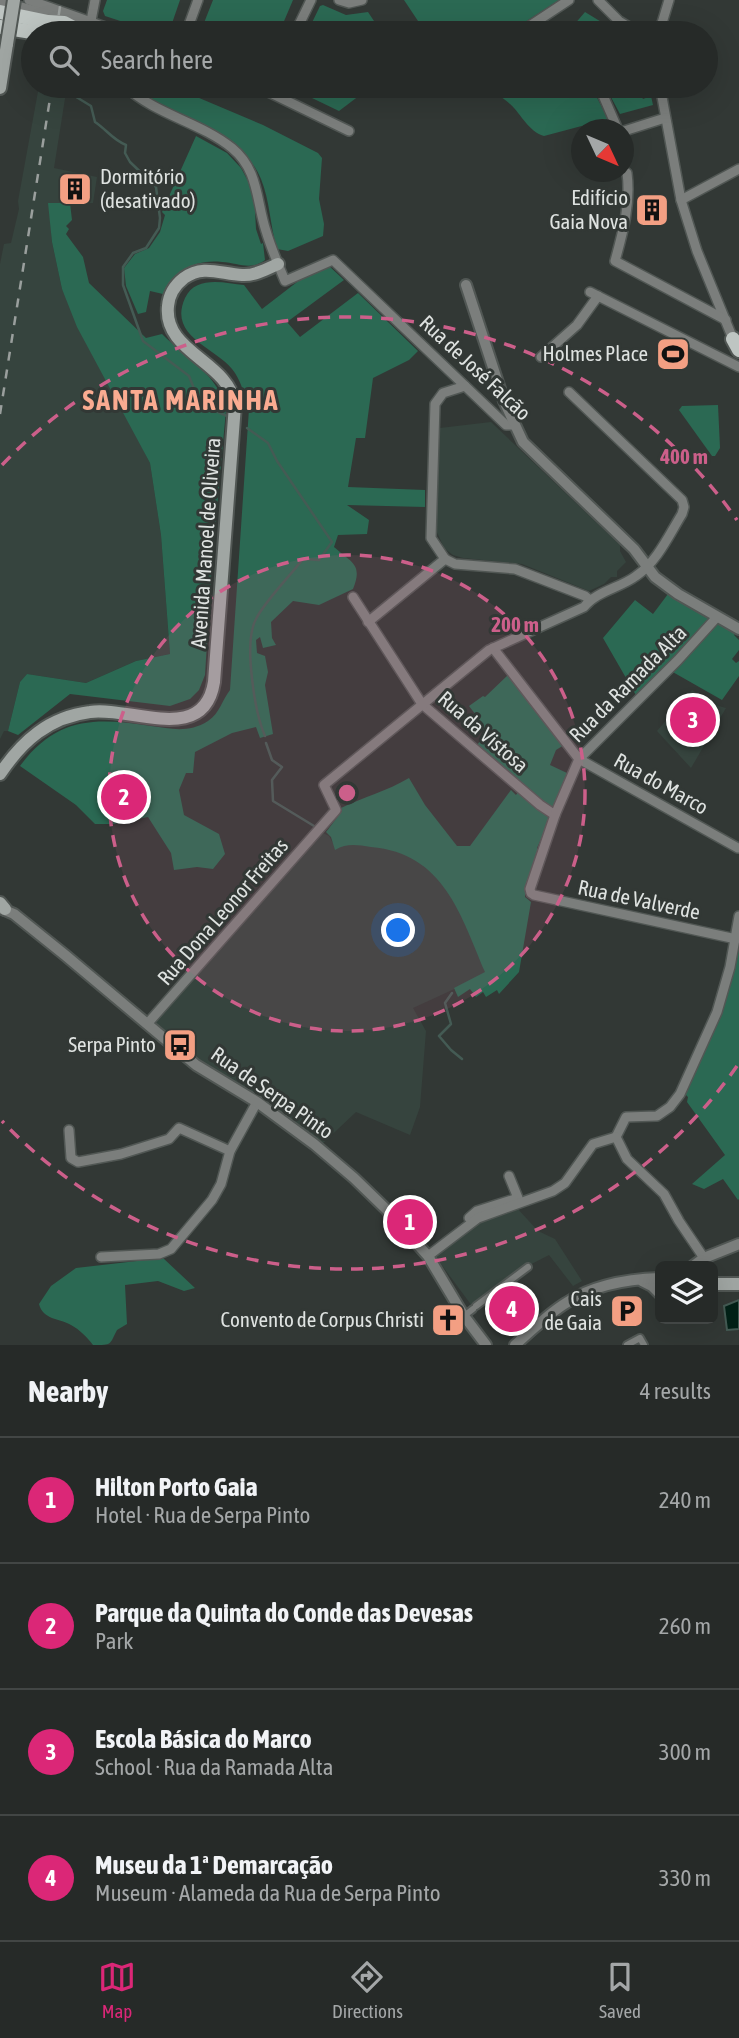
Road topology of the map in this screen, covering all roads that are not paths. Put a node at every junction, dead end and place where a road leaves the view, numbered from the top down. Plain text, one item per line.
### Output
1 (14, 0) edge
2 (29, 0) edge
3 (95, 0) edge
4 (198, 0) edge
5 (311, 0) edge
6 (339, 0) edge
7 (362, 0) edge
8 (569, 0) edge
9 (598, 0) edge
10 (669, 0) edge
11 (0, 1) edge
12 (0, 12) edge
13 (43, 21) edge
14 (60, 21) edge
15 (69, 21) edge
16 (89, 21) edge
17 (190, 21) edge
18 (301, 21) edge
19 (537, 21) edge
20 (619, 21) edge
21 (663, 21) edge
22 (0, 26) edge
23 (21, 30) edge
24 (4, 40) edge
25 (2, 60) edge
26 (0, 88) edge
27 (139, 98) edge
28 (288, 98) edge
29 (604, 98) edge
30 (662, 98) edge
31 (665, 118) junction
32 (613, 119) edge
33 (634, 128) edge
34 (349, 131) dead end
35 (739, 169) edge
36 (628, 182) edge
37 (681, 200) junction
38 (278, 264) junction
39 (466, 285) dead end
40 (726, 320) junction
41 (736, 346) edge
42 (541, 356) dead end
43 (739, 368) edge
44 (465, 386) junction
45 (569, 392) dead end
46 (505, 401) junction
47 (491, 410) junction
48 (514, 425) junction
49 (445, 559) junction
50 (646, 566) junction
51 (353, 597) dead end
52 (590, 600) junction
53 (717, 617) junction
54 (368, 622) junction
55 (739, 629) edge
56 (493, 648) junction
57 (422, 704) junction
58 (579, 759) junction
59 (0, 774) edge
60 (555, 814) junction
61 (739, 847) edge
62 (534, 895) joint
63 (2, 907) edge
64 (739, 916) edge
65 (736, 939) junction
66 (148, 1023) junction
67 (257, 1102) junction
68 (69, 1130) dead end
69 (616, 1138) junction
70 (230, 1151) junction
71 (509, 1176) dead end
72 (458, 1235) junction
73 (739, 1244) edge
74 (428, 1256) junction
75 (100, 1257) dead end
76 (704, 1258) junction
77 (700, 1261) edge
78 (528, 1267) dead end
79 (655, 1279) edge
80 (642, 1280) junction
81 (718, 1284) edge
82 (739, 1284) edge
83 (655, 1289) edge
84 (471, 1310) junction
85 (486, 1345) edge
86 (515, 1345) edge
87 (627, 1345) edge
88 (644, 1345) edge

1 - 24 main road, bridge
2 - 15 street
3 - 16 street
4 - 17 street
5 - 18 street
6 - 7 street
8 - 19 street
9 - 20 street
10 - 21 street
11 - 14 street
12 - 13 main road
22 - 23 main road
24 - 25 main road
25 - 26 main road
27 - 38 street
28 - 34 street
29 - 32 street
30 - 31 street
31 - 33 street
31 - 37 street
35 - 37 street
36 - 40 street
37 - 40 street
38 - 44 street, Rua de José Falcão
38 - 59 main road, Avenida Manoel de Oliveira
39 - 46 street
40 - 41 street
42 - 43 street
44 - 47 street, Rua de José Falcão
44 - 49 street
45 - 50 street
46 - 47 street
46 - 48 street
47 - 48 street, Rua de José Falcão
48 - 50 street, Rua de José Falcão
49 - 52 street
49 - 54 street
50 - 52 street
50 - 53 street, Rua de José Falcão
51 - 54 street, Rua da Vistosa
52 - 56 street
53 - 55 street, Rua de José Falcão
53 - 58 street, Rua da Ramada Alta
54 - 57 street, Rua da Vistosa
56 - 57 street
56 - 58 street, Rua do Marco
57 - 60 street, Rua da Vistosa
57 - 66 street, Rua Dona Leonor Freitas
58 - 60 street, Rua da Ramada Alta
58 - 61 street, Rua do Marco
60 - 62 street, Rua da Ramada Alta
62 - 65 street, Rua de Valverde
63 - 66 street, Rua de Serpa Pinto
64 - 65 street
65 - 69 street
66 - 67 street, Rua de Serpa Pinto
67 - 70 street
67 - 74 street, Rua de Serpa Pinto
68 - 70 street
69 - 72 street
69 - 76 street
70 - 75 street
71 - 72 street
72 - 74 street
73 - 76 street
74 - 84 street, Rua de Serpa Pinto
76 - 77 street
78 - 84 street
79 - 80 street
80 - 83 street
80 - 86 street
81 - 82 main road
84 - 85 street, Rua de Serpa Pinto
87 - 88 street

